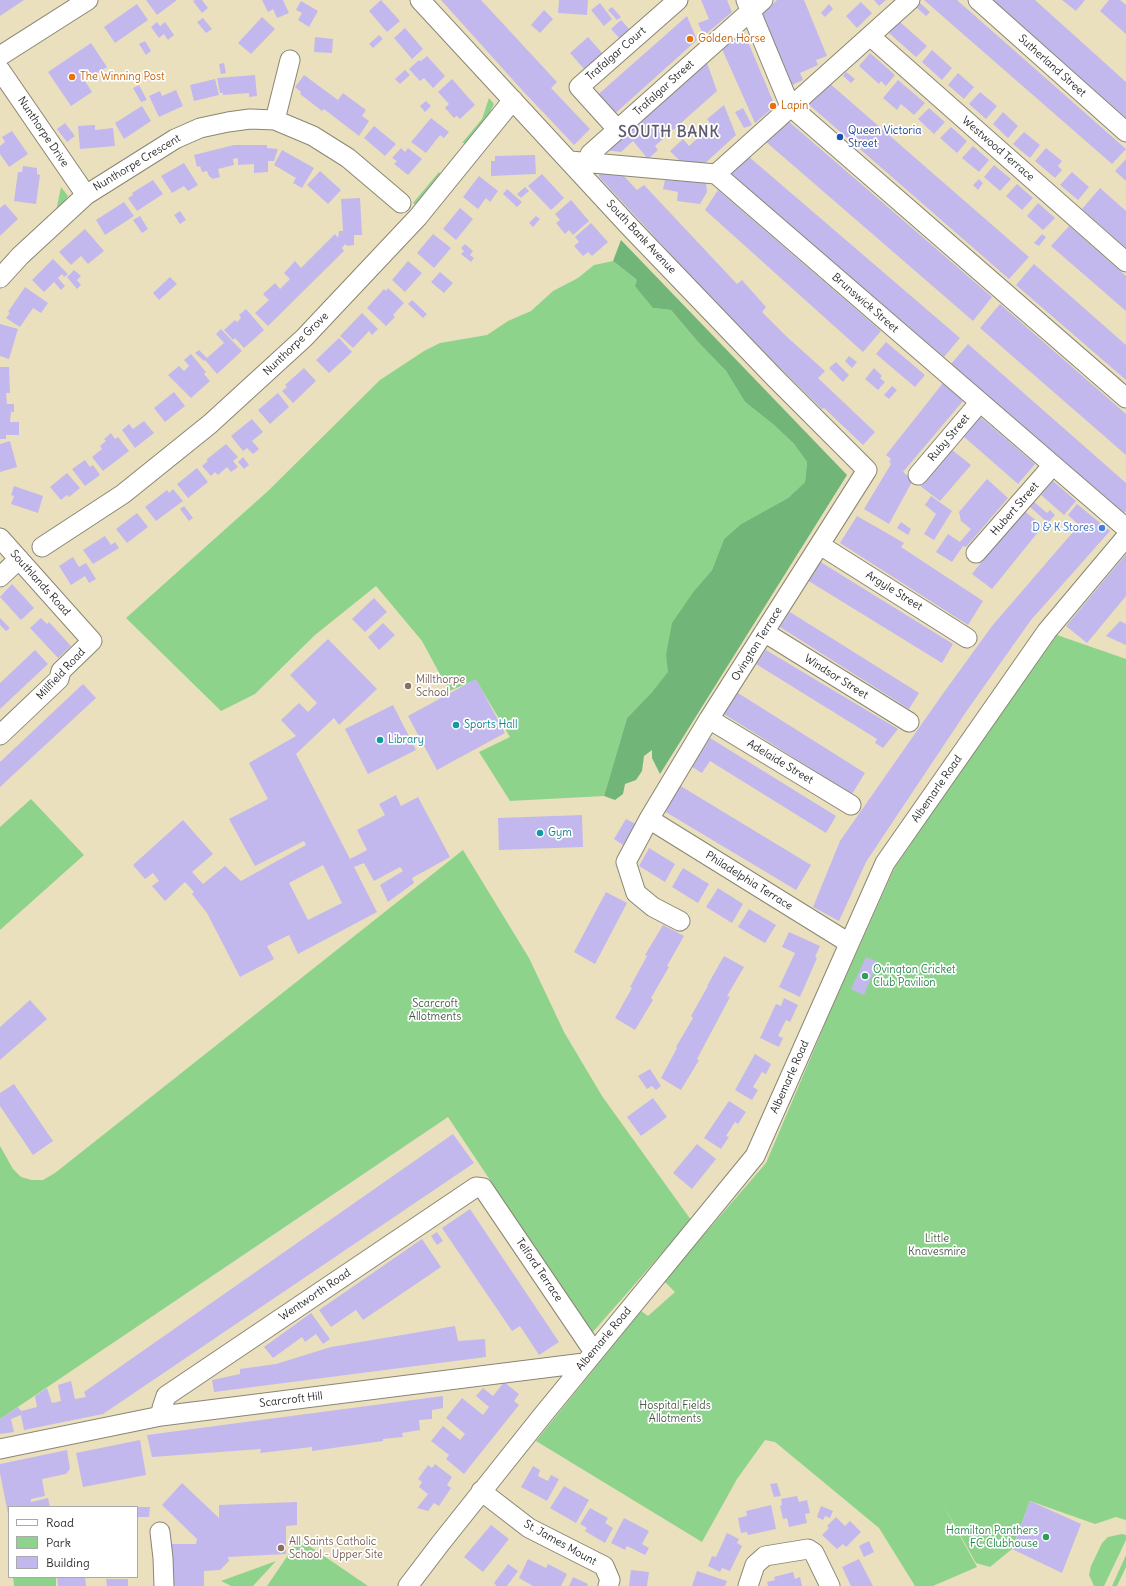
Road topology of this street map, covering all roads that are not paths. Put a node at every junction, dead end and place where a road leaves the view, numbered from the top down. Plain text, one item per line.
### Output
1 (88, 0) edge
2 (420, 0) edge
3 (678, 0) edge
4 (910, 0) edge
5 (978, 0) edge
6 (753, 4) edge
7 (870, 36) junction
8 (0, 56) edge
9 (290, 60) dead end
10 (0, 70) edge
11 (513, 100) junction
12 (790, 106) junction
13 (275, 120) junction
14 (617, 129) junction
15 (1126, 132) edge
16 (570, 161) junction
17 (589, 164) junction
18 (716, 174) junction
19 (86, 194) junction
20 (400, 203) dead end
21 (1126, 262) edge
22 (0, 278) edge
23 (1126, 398) edge
24 (980, 402) junction
25 (1053, 465) junction
26 (867, 470) joint
27 (918, 475) dead end
28 (1126, 528) edge
29 (1126, 537) edge
30 (0, 538) edge
31 (820, 545) junction
32 (42, 547) dead end
33 (976, 553) dead end
34 (19, 559) junction
35 (0, 577) edge
36 (81, 628) joint
37 (764, 632) junction
38 (967, 638) dead end
39 (709, 719) junction
40 (909, 722) dead end
41 (0, 734) edge
42 (851, 805) dead end
43 (649, 819) junction
44 (680, 921) dead end
45 (849, 943) junction
46 (484, 1188) joint
47 (589, 1357) junction
48 (161, 1416) junction
49 (0, 1449) edge
50 (481, 1491) junction
51 (160, 1532) dead end
52 (164, 1586) edge
53 (408, 1586) edge
54 (608, 1586) edge
55 (748, 1586) edge
56 (830, 1586) edge

1 - 8 street
2 - 11 street, South Bank Avenue
3 - 14 street, Trafalgar Court
4 - 7 street
5 - 15 street, Sutherland Street
6 - 12 street
6 - 14 street, Trafalgar Street
7 - 12 street
7 - 21 street, Westwood Terrace
9 - 13 street
10 - 19 street, Nunthorpe Drive
11 - 16 street, South Bank Avenue
11 - 32 street, Nunthorpe Grove
12 - 18 street
12 - 23 street
13 - 19 street, Nunthorpe Crescent
13 - 20 street, Nunthorpe Crescent
14 - 17 street, Trafalgar Street
16 - 17 street
16 - 26 street, South Bank Avenue
17 - 18 street
18 - 24 street, Brunswick Street
19 - 22 street, Nunthorpe Crescent
24 - 25 street, Brunswick Street
24 - 27 street, Ruby Street
25 - 28 street, Brunswick Street
25 - 33 street, Hubert Street
26 - 31 street, Ovington Terrace
29 - 45 street, Albemarle Road
30 - 34 street, Southlands Road
31 - 37 street, Ovington Terrace
31 - 38 street, Argyle Street
34 - 35 street
34 - 36 street, Southlands Road
36 - 41 street, Millfield Road
37 - 39 street, Ovington Terrace
37 - 40 street, Windsor Street
39 - 42 street, Adelaide Street
39 - 43 street, Ovington Terrace
43 - 44 street, Ovington Terrace
43 - 45 street, Philadelphia Terrace
45 - 47 street, Albemarle Road
46 - 47 street, Telford Terrace
46 - 48 street, Wentworth Road
47 - 48 street, Scarcroft Hill
47 - 50 street, Albemarle Road
48 - 49 street, Scarcroft Hill
50 - 53 street, Albemarle Road
50 - 54 street, St. James Mount
51 - 52 street
55 - 56 street

